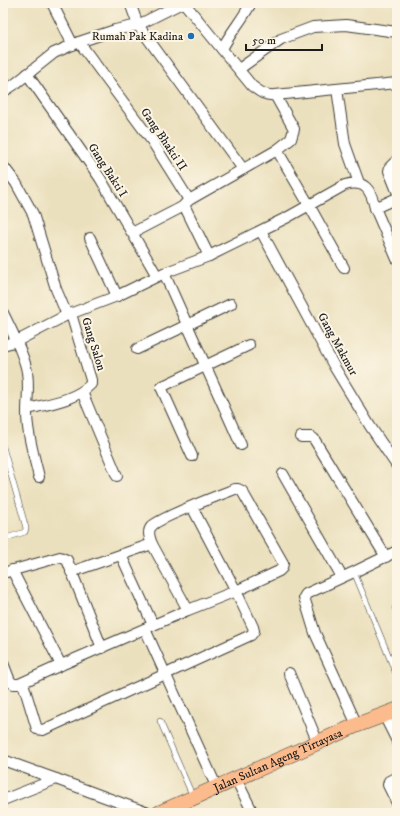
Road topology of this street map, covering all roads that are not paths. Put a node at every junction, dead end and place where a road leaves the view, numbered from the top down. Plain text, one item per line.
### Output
1 (52, 3) edge
2 (130, 3) edge
3 (185, 3) edge
4 (251, 3) edge
5 (138, 25) junction
6 (397, 32) edge
7 (76, 44) junction
8 (222, 49) junction
9 (238, 69) junction
10 (27, 74) junction
11 (397, 83) edge
12 (337, 89) junction
13 (3, 92) edge
14 (275, 95) junction
15 (276, 150) junction
16 (397, 160) edge
17 (3, 166) edge
18 (243, 169) junction
19 (359, 183) junction
20 (397, 191) edge
21 (397, 198) edge
22 (187, 203) junction
23 (309, 205) junction
24 (375, 208) junction
25 (261, 231) junction
26 (134, 236) dead end
27 (90, 238) dead end
28 (209, 256) junction
29 (397, 259) edge
30 (344, 268) dead end
31 (161, 275) junction
32 (117, 296) junction
33 (231, 304) dead end
34 (3, 313) edge
35 (69, 315) junction
36 (187, 325) junction
37 (17, 341) junction
38 (3, 345) edge
39 (249, 345) dead end
40 (137, 349) dead end
41 (205, 365) junction
42 (82, 392) junction
43 (28, 410) junction
44 (301, 437) dead end
45 (240, 445) dead end
46 (3, 447) edge
47 (192, 456) dead end
48 (397, 466) edge
49 (283, 474) dead end
50 (117, 476) dead end
51 (39, 477) dead end
52 (192, 507) junction
53 (3, 539) edge
54 (152, 544) junction
55 (397, 551) edge
56 (121, 555) junction
57 (386, 557) junction
58 (7, 572) edge
59 (71, 572) junction
60 (354, 572) junction
61 (342, 578) junction
62 (236, 591) junction
63 (188, 610) junction
64 (149, 627) junction
65 (102, 648) junction
66 (3, 663) edge
67 (61, 665) junction
68 (288, 673) dead end
69 (165, 674) junction
70 (397, 676) edge
71 (7, 679) edge
72 (23, 683) junction
73 (390, 712) edge
74 (160, 721) dead end
75 (357, 725) junction
76 (397, 741) edge
77 (318, 743) junction
78 (3, 760) edge
79 (397, 777) edge
80 (56, 779) junction
81 (236, 779) junction
82 (217, 788) junction
83 (193, 798) junction
84 (3, 800) edge
85 (397, 803) edge
86 (148, 813) edge
87 (159, 813) edge
88 (253, 813) edge

1 - 7 street, Gang Bhakti II
2 - 5 street
3 - 5 street
3 - 8 street
4 - 8 street
5 - 7 street
5 - 18 street
6 - 9 street
7 - 10 street
7 - 22 street, Gang Bhakti II
8 - 9 street
9 - 14 street
10 - 13 street
10 - 22 street, Gang Bakti I
11 - 12 street
12 - 14 street
12 - 19 street
14 - 15 street
15 - 18 street
15 - 23 street
16 - 20 street
17 - 35 street
18 - 22 street
19 - 23 street
19 - 24 street
21 - 24 street
22 - 28 street, Gang Bhakti II
23 - 25 street
23 - 30 street
24 - 29 street
25 - 28 street
25 - 48 street, Gang Makmur
26 - 31 street
27 - 32 street
28 - 31 street
31 - 32 street
31 - 36 street
32 - 35 street
33 - 36 street
34 - 37 street
35 - 37 street
35 - 42 street, Gang Salon
36 - 40 street
36 - 41 street
37 - 38 street
37 - 43 street
39 - 41 street
41 - 45 street
41 - 47 street
42 - 43 street
42 - 50 street
43 - 51 street
44 - 57 street
46 - 53 lane
49 - 61 street
52 - 54 street
52 - 62 street
52 - 62 street
54 - 56 street
54 - 63 street
55 - 57 street
56 - 59 street
56 - 64 street
57 - 60 street
58 - 59 street
58 - 67 street
59 - 65 street
60 - 61 street
60 - 70 lane
61 - 75 street
62 - 63 street
62 - 69 street
63 - 64 street
64 - 65 street
64 - 69 street
65 - 67 street
66 - 71 street
67 - 72 street
68 - 77 street
69 - 72 street
69 - 82 street
71 - 72 street
73 - 75 main road, Jalan Sultan Ageng Tirtayasa
73 - 76 street
74 - 83 lane
75 - 77 main road, Jalan Sultan Ageng Tirtayasa
77 - 81 main road, Jalan Sultan Ageng Tirtayasa
78 - 80 street
79 - 85 street
80 - 84 street
80 - 86 street
81 - 82 main road, Jalan Sultan Ageng Tirtayasa
81 - 88 street
82 - 83 main road, Jalan Sultan Ageng Tirtayasa
83 - 87 main road, Jalan Sultan Ageng Tirtayasa

